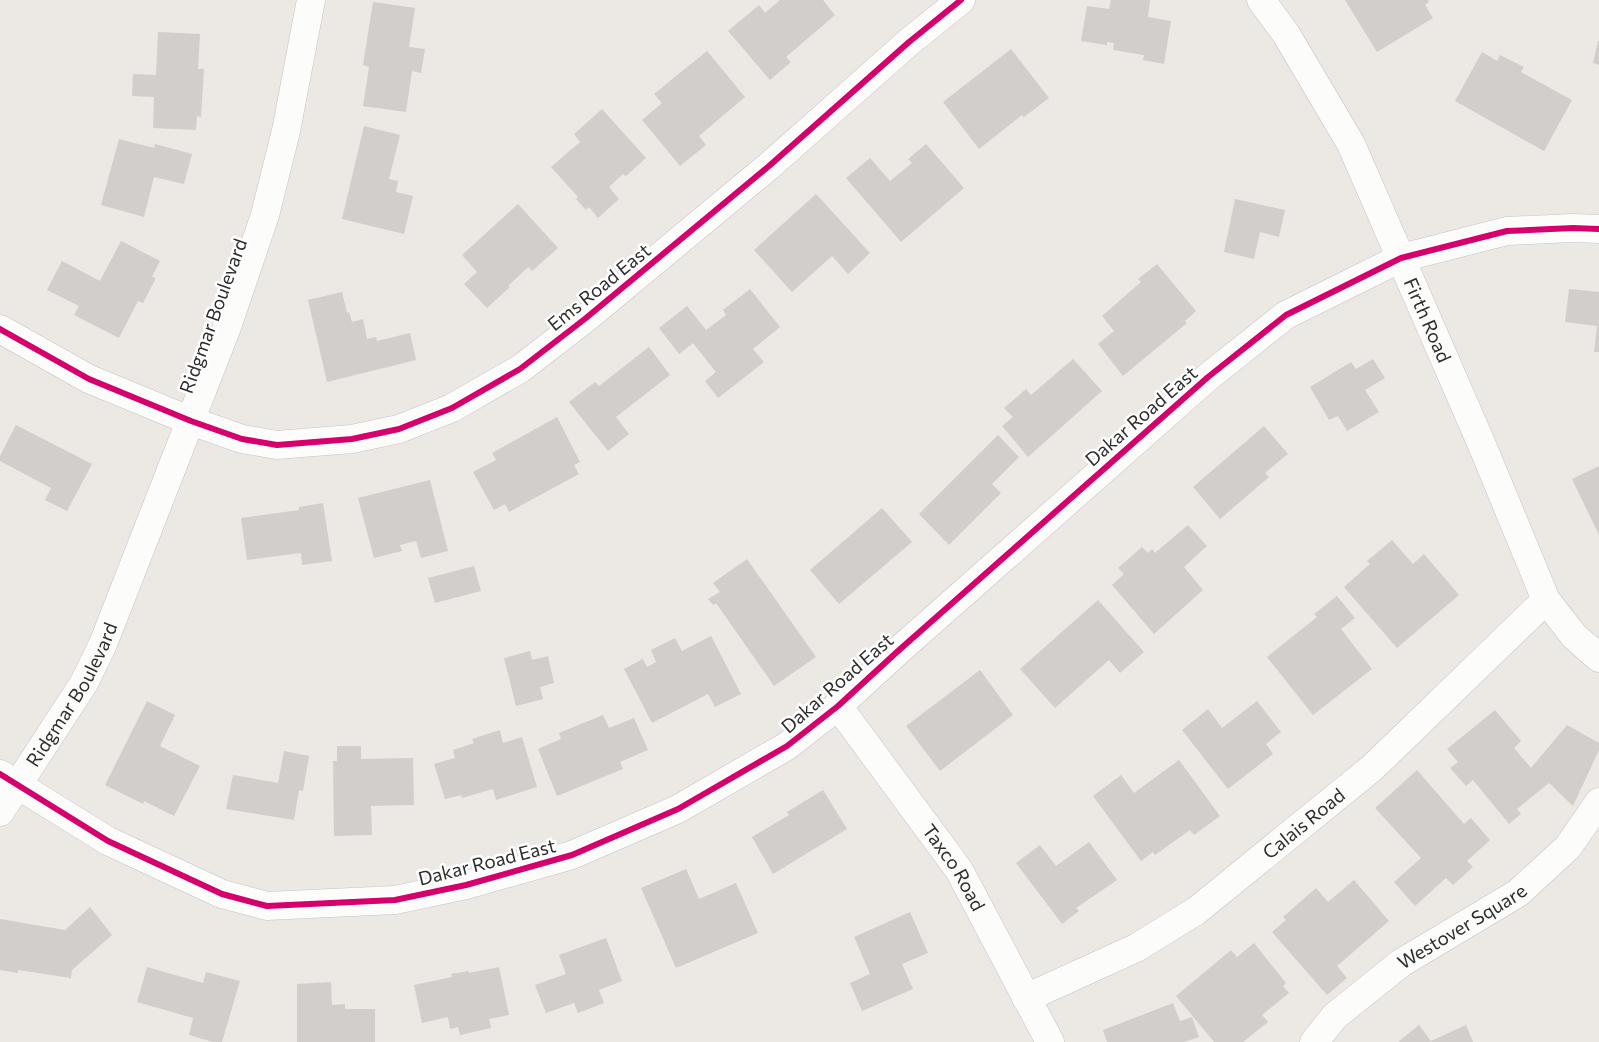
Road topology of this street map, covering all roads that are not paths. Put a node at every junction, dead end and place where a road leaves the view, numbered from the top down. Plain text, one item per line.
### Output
1 (311, 0) edge
2 (961, 0) edge
3 (1261, 0) edge
4 (1599, 229) edge
5 (1401, 258) junction
6 (0, 329) edge
7 (191, 420) junction
8 (1546, 600) junction
9 (1599, 658) edge
10 (838, 706) junction
11 (9, 780) edge
12 (1599, 802) edge
13 (0, 812) edge
14 (1026, 998) junction
15 (1050, 1042) edge
16 (1314, 1042) edge

1 - 7 street, Ridgmar Boulevard
2 - 7 street, Ems Road East
3 - 5 street, Firth Road
4 - 5 street, Dakar Road East
5 - 8 street, Firth Road
5 - 10 street, Dakar Road East
6 - 7 street, Ems Road East
7 - 11 street, Ridgmar Boulevard
8 - 9 street, Firth Road
8 - 14 street, Calais Road
10 - 11 street, Dakar Road East
10 - 14 street, Taxco Road
11 - 13 street, Ridgmar Boulevard
12 - 16 street, Westover Square
14 - 15 street, Taxco Road

